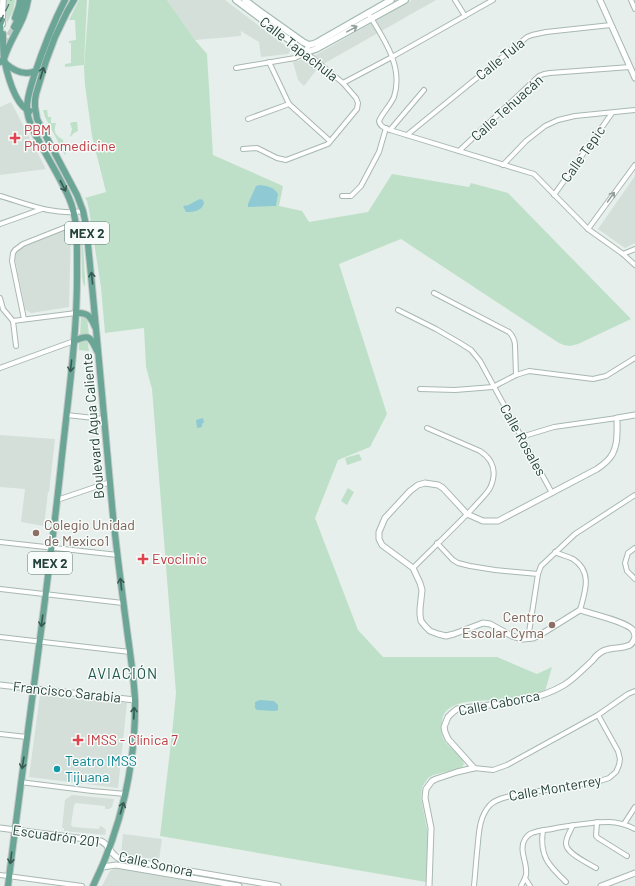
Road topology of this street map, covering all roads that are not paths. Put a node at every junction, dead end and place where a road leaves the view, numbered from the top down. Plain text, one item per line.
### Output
1 (3, 0) edge
2 (20, 0) edge
3 (24, 0) edge
4 (28, 0) edge
5 (65, 0) edge
6 (74, 0) edge
7 (236, 0) edge
8 (245, 0) edge
9 (391, 0) edge
10 (405, 0) edge
11 (455, 0) edge
12 (493, 0) edge
13 (600, 0) edge
14 (631, 0) edge
15 (635, 9) edge
16 (368, 13) junction
17 (465, 16) junction
18 (372, 19) junction
19 (2, 20) joint
20 (611, 25) junction
21 (1, 34) edge
22 (12, 39) junction
23 (309, 45) junction
24 (304, 51) junction
25 (392, 57) junction
26 (3, 59) edge
27 (269, 62) junction
28 (630, 67) junction
29 (236, 68) dead end
30 (36, 71) junction
31 (635, 78) edge
32 (343, 83) junction
33 (424, 90) dead end
34 (289, 104) junction
35 (27, 110) junction
36 (635, 110) edge
37 (35, 111) junction
38 (612, 113) junction
39 (248, 119) dead end
40 (388, 129) junction
41 (407, 135) junction
42 (330, 141) junction
43 (243, 149) dead end
44 (458, 151) junction
45 (503, 164) junction
46 (635, 165) edge
47 (554, 195) junction
48 (0, 196) edge
49 (342, 196) dead end
50 (42, 209) junction
51 (83, 211) junction
52 (74, 212) junction
53 (76, 223) junction
54 (0, 224) edge
55 (588, 229) junction
56 (635, 249) edge
57 (623, 254) junction
58 (635, 265) edge
59 (434, 293) dead end
60 (0, 298) edge
61 (398, 310) dead end
62 (76, 314) junction
63 (24, 319) junction
64 (13, 321) junction
65 (97, 330) junction
66 (74, 341) junction
67 (16, 346) dead end
68 (99, 356) junction
69 (635, 358) edge
70 (0, 368) edge
71 (516, 375) junction
72 (493, 387) junction
73 (420, 389) dead end
74 (66, 415) junction
75 (635, 415) edge
76 (617, 418) junction
77 (104, 419) junction
78 (427, 428) dead end
79 (521, 437) junction
80 (110, 482) junction
81 (552, 493) junction
82 (635, 495) edge
83 (57, 500) junction
84 (467, 514) junction
85 (1, 542) edge
86 (437, 543) junction
87 (52, 548) junction
88 (635, 548) edge
89 (555, 552) junction
90 (118, 555) junction
91 (413, 568) junction
92 (538, 574) junction
93 (635, 579) edge
94 (0, 589) edge
95 (45, 594) junction
96 (123, 603) junction
97 (580, 610) junction
98 (0, 637) edge
99 (528, 639) junction
100 (39, 642) junction
101 (634, 644) edge
102 (130, 652) junction
103 (0, 685) edge
104 (34, 689) junction
105 (635, 691) edge
106 (135, 700) junction
107 (598, 715) junction
108 (0, 734) edge
109 (27, 737) junction
110 (474, 768) junction
111 (20, 782) junction
112 (126, 794) junction
113 (635, 807) edge
114 (597, 822) junction
115 (624, 824) junction
116 (573, 825) junction
117 (0, 828) edge
118 (15, 830) junction
119 (544, 830) junction
120 (635, 830) edge
121 (110, 848) junction
122 (627, 856) dead end
123 (102, 867) junction
124 (596, 868) dead end
125 (635, 873) edge
126 (0, 875) edge
127 (9, 876) junction
128 (525, 878) junction
129 (566, 882) dead end
130 (252, 884) edge
131 (8, 886) edge
132 (82, 886) edge
133 (93, 886) edge
134 (239, 886) edge
135 (278, 886) edge
136 (430, 886) edge
137 (474, 886) edge
138 (521, 886) edge
139 (530, 886) edge
140 (603, 886) edge

1 - 19 main road
2 - 3 main road
4 - 22 main road
5 - 30 main road, Boulevard Agua Caliente / MEX 2
37 -> 6 main road, Boulevard Agua Caliente / MEX 2
7 - 24 main road, Calle Tapachula
8 - 23 main road, Calle Tapachula
9 - 16 main road
10 - 18 main road
11 - 17 street
12 - 17 street
13 - 20 street
14 - 15 street
16 - 18 street
16 - 23 main road
17 - 25 street
24 -> 18 main road
18 - 25 street
19 - 21 main road
20 - 28 street
20 - 41 street, Calle Tula
21 - 22 main road
21 - 26 main road
22 - 26 main road
23 - 24 street
24 - 27 street
24 - 32 street, Calle Tapachula
25 - 32 street
25 - 40 street
26 - 30 main road
26 - 35 main road
27 - 29 street
27 - 34 street
28 - 31 street
28 - 44 street, Calle Tehuacán
30 - 35 main road, Boulevard Agua Caliente / MEX 2
32 - 42 street, Calle Tapachula
33 - 40 street
34 - 39 street
34 - 42 street
35 - 37 main road
35 -> 52 main road, Boulevard Agua Caliente / MEX 2
36 - 38 street
37 - 51 main road, Boulevard Agua Caliente / MEX 2
38 - 45 street
38 - 47 street, Calle Tepic
40 - 41 street
40 - 49 street
41 - 44 street
42 - 43 street
44 - 45 street
45 - 47 street
55 -> 46 street
47 - 55 street
48 - 50 street
50 - 52 street
50 - 54 street
51 - 52 street
65 -> 51 main road, Boulevard Agua Caliente / MEX 2
52 - 53 main road, Boulevard Agua Caliente / MEX 2
53 - 62 main road, Boulevard Agua Caliente / MEX 2
53 - 63 street
55 - 57 street
56 - 57 street
57 - 58 street
59 - 71 street
60 - 64 street
61 - 72 street, Calle Rosales
62 - 63 street
62 - 65 main road
62 - 66 main road, Boulevard Agua Caliente / MEX 2
63 - 64 street
64 - 67 street
65 - 68 main road, Boulevard Agua Caliente / MEX 2
66 - 68 main road
66 - 70 street
66 -> 74 main road, Boulevard Agua Caliente / MEX 2
68 - 77 main road, Boulevard Agua Caliente / MEX 2
69 - 71 street
71 - 72 street
72 - 73 street
72 - 79 street, Calle Rosales
74 - 77 street
74 - 83 main road, Boulevard Agua Caliente / MEX 2
75 - 76 street
76 - 79 street
76 - 81 street
77 - 80 main road, Boulevard Agua Caliente / MEX 2
78 - 84 street
79 - 81 street, Calle Rosales
80 - 83 street
80 - 90 main road, Boulevard Agua Caliente / MEX 2
81 - 84 street
82 - 89 street
83 - 87 main road, Boulevard Agua Caliente / MEX 2
84 - 86 street
84 - 91 street
85 - 87 street
86 - 91 street
86 - 92 street
87 - 90 street
87 - 95 main road, Boulevard Agua Caliente / MEX 2
88 - 93 street
89 - 92 street
89 - 97 street
96 -> 90 main road, Boulevard Agua Caliente / MEX 2
91 - 99 street
92 - 99 street
94 - 95 street
95 - 96 street
95 -> 100 main road, Boulevard Agua Caliente / MEX 2
96 - 102 main road, Boulevard Agua Caliente / MEX 2
97 - 99 street
97 - 101 street, Calle Caborca
98 - 100 street
100 - 102 street
100 - 104 main road, Boulevard Agua Caliente / MEX 2
101 - 110 street, Calle Caborca
102 - 106 main road, Boulevard Agua Caliente / MEX 2
103 - 104 street, Francisco Sarabia
104 - 106 street, Francisco Sarabia
104 - 109 main road, Boulevard Agua Caliente / MEX 2
105 - 107 street
112 -> 106 main road, Boulevard Agua Caliente / MEX 2
107 - 110 street
107 - 137 street, Calle Monterrey
108 - 109 street
109 -> 111 main road, Boulevard Agua Caliente / MEX 2
110 - 136 street
111 - 112 street
111 - 118 main road, Boulevard Agua Caliente / MEX 2
121 -> 112 main road, Boulevard Agua Caliente / MEX 2
113 - 115 street
114 - 115 street
114 - 116 street
114 - 122 street
115 - 120 street
116 - 119 street
116 - 124 street
117 - 118 street, Escuadrón 201
118 - 121 street, Escuadrón 201
118 -> 127 main road, Boulevard Agua Caliente / MEX 2
119 - 128 street
119 - 129 street
121 - 123 main road, Boulevard Agua Caliente / MEX 2
121 - 130 street, Calle Sonora
123 - 133 main road, Boulevard Agua Caliente / MEX 2
123 - 134 street, Calle Sonora
125 - 140 street
126 - 127 street
127 - 131 main road, Boulevard Agua Caliente / MEX 2
127 - 132 street
128 - 138 street
128 - 139 street
130 - 135 street, Calle Sonora

